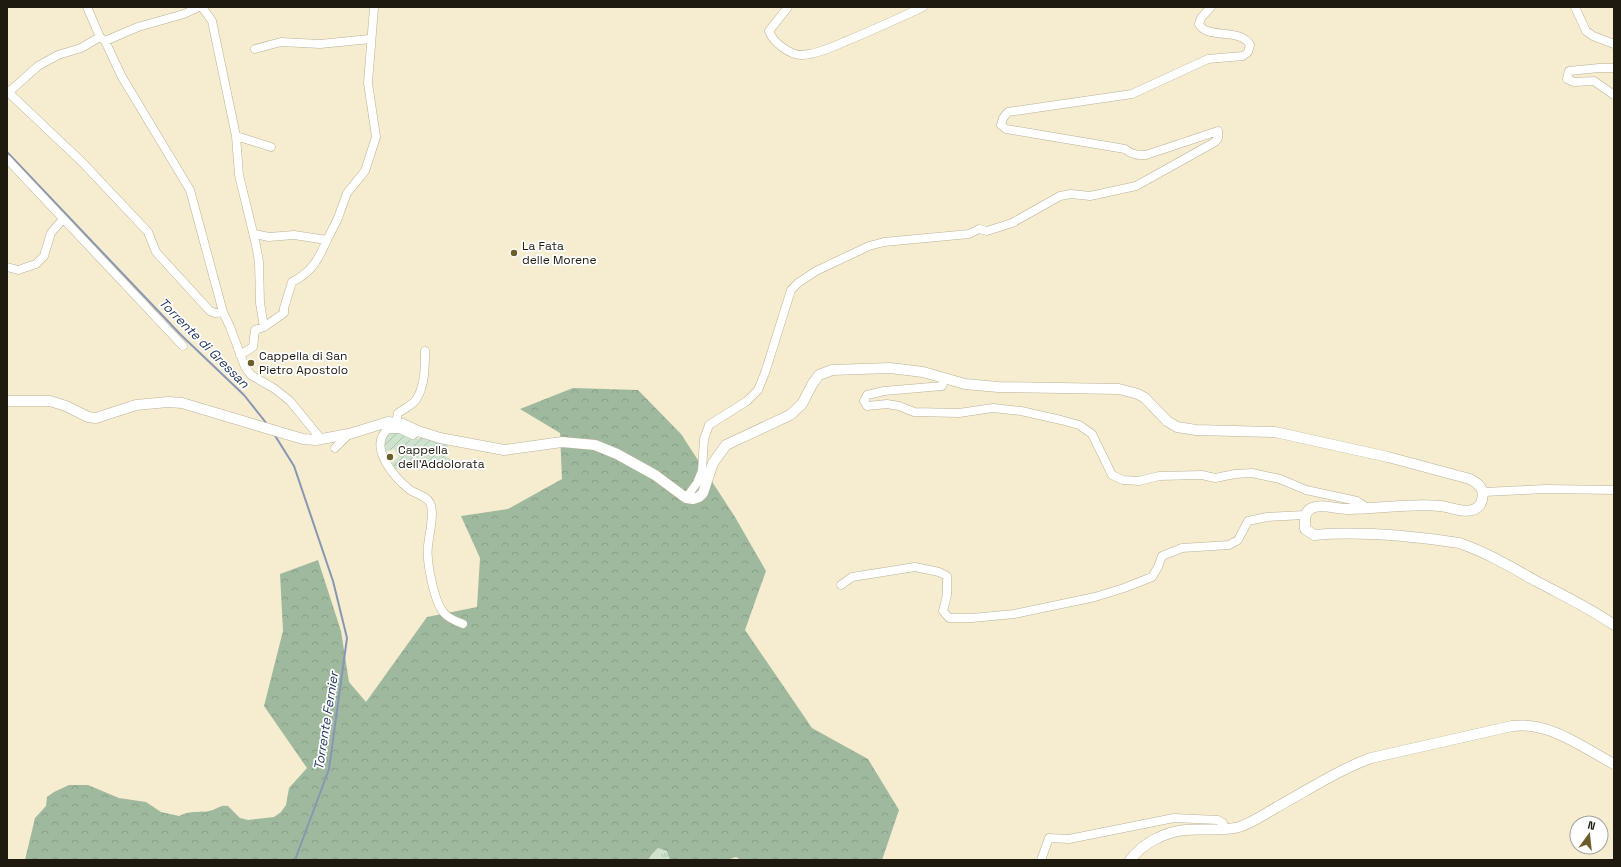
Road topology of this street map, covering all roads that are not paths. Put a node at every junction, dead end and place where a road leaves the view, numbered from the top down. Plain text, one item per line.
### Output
1 (87, 7) edge
2 (201, 7) edge
3 (374, 7) edge
4 (788, 7) edge
5 (923, 7) edge
6 (1211, 7) edge
7 (1575, 7) edge
8 (102, 39) junction
9 (370, 39) junction
10 (1614, 44) edge
11 (255, 49) dead end
12 (1614, 68) edge
13 (8, 91) edge
14 (1614, 95) edge
15 (236, 136) junction
16 (271, 147) dead end
17 (7, 159) edge
18 (63, 219) junction
19 (254, 234) junction
20 (327, 240) junction
21 (7, 267) edge
22 (223, 312) junction
23 (264, 327) junction
24 (183, 346) dead end
25 (425, 351) dead end
26 (240, 356) junction
27 (945, 378) junction
28 (7, 401) edge
29 (396, 422) junction
30 (418, 431) junction
31 (349, 434) junction
32 (321, 439) junction
33 (335, 448) dead end
34 (1614, 490) edge
35 (1484, 492) junction
36 (686, 498) junction
37 (1370, 509) junction
38 (1305, 515) junction
39 (840, 585) dead end
40 (463, 624) dead end
41 (1614, 625) edge
42 (1614, 764) edge
43 (1225, 829) junction
44 (1041, 860) edge
45 (1130, 860) edge

1 - 8 street
2 - 8 street
2 - 15 street
3 - 9 street
4 - 5 street
6 - 36 street
7 - 10 street
8 - 13 street
8 - 22 street
9 - 11 street
9 - 20 street
12 - 14 street
13 - 22 street
15 - 16 street
15 - 19 street
17 - 18 street
18 - 21 street
18 - 24 street
19 - 20 street
19 - 23 street
20 - 23 street
22 - 26 street
23 - 26 street
25 - 29 street
26 - 32 street
27 - 35 street
27 - 36 street
27 - 37 street
28 - 32 street
29 - 30 street
29 - 31 street
30 - 36 street
30 - 40 street
31 - 32 street
31 - 33 street
34 - 35 street
35 - 37 street
37 - 38 street
38 - 39 street
38 - 41 street
42 - 43 street
43 - 44 street
43 - 45 street

